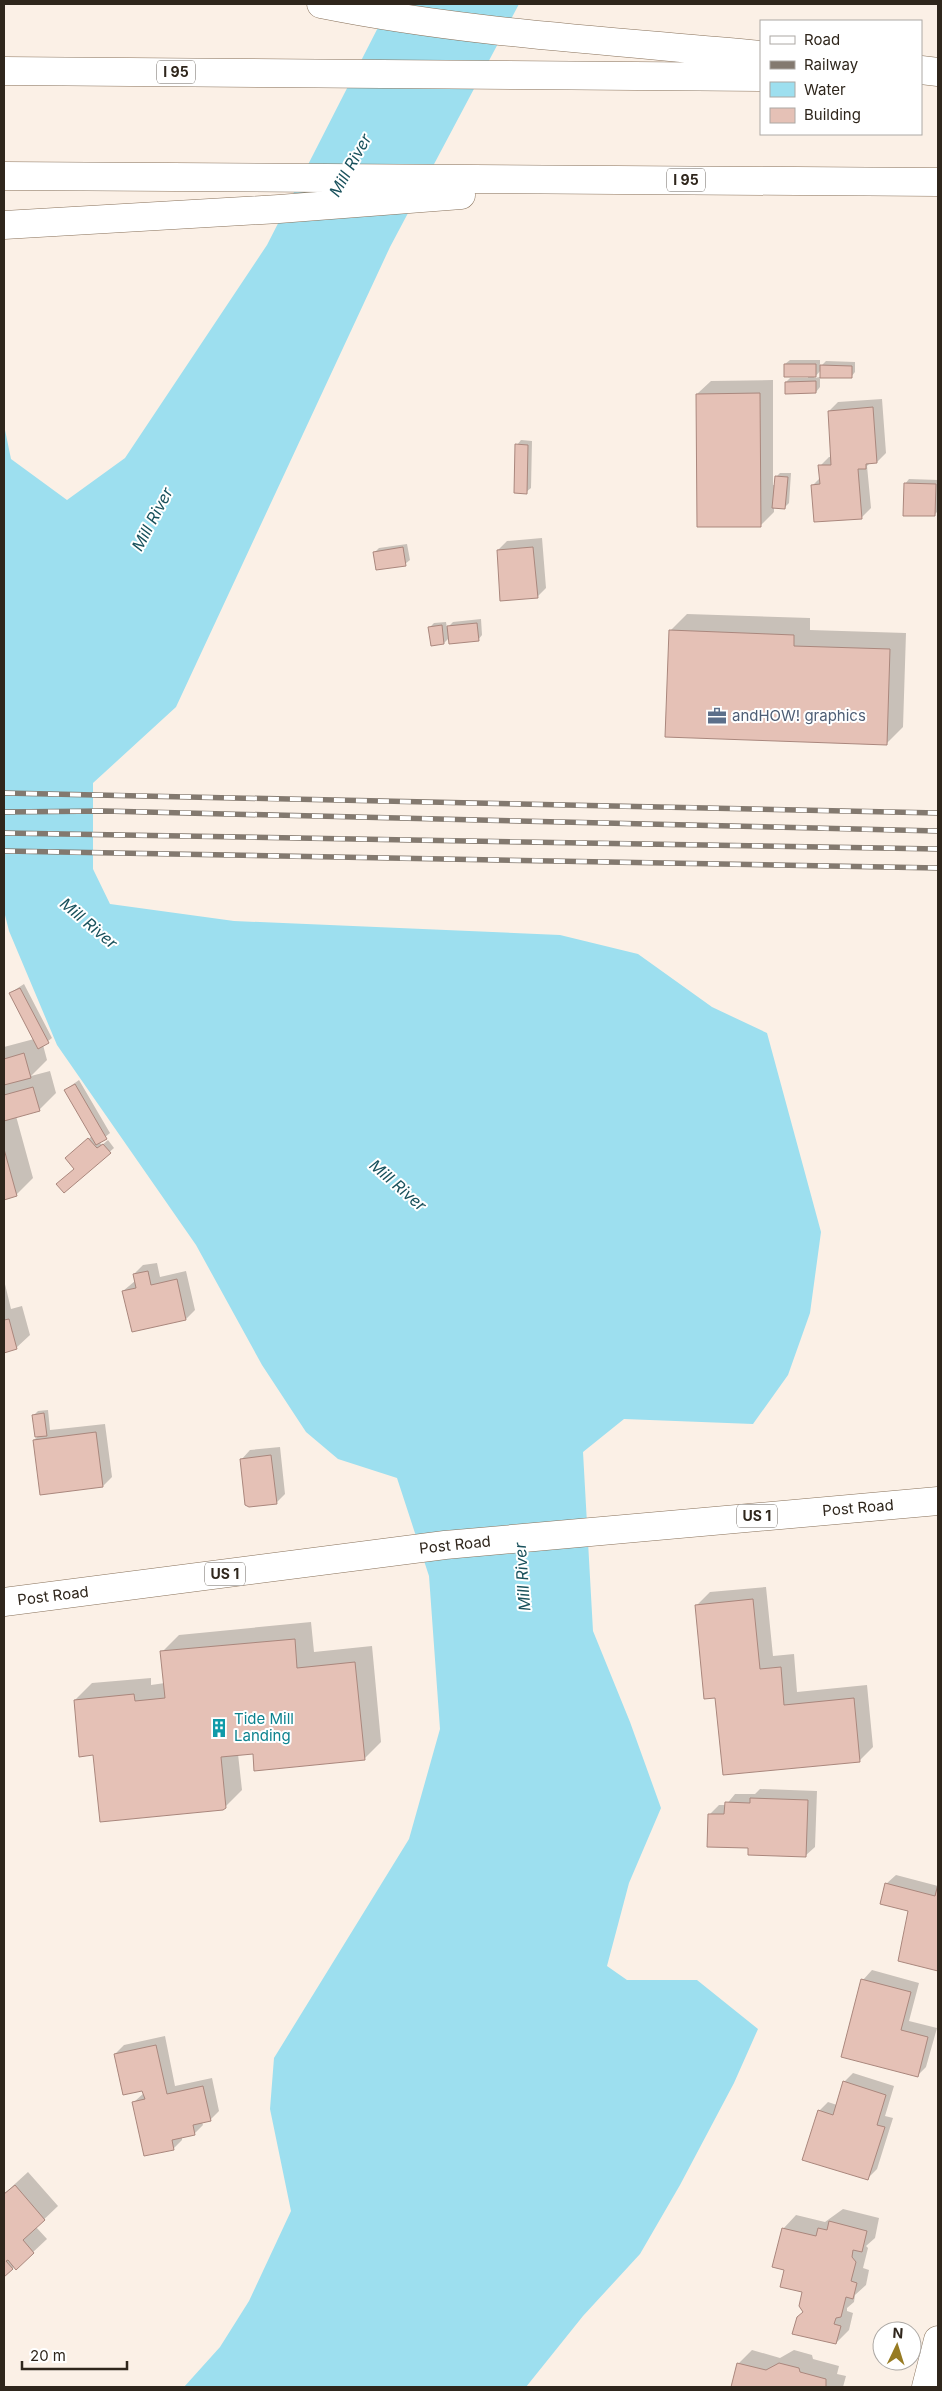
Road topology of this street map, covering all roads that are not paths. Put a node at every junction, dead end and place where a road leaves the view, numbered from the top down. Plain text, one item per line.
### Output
1 (321, 4) edge
2 (760, 55) edge
3 (922, 70) edge
4 (4, 71) edge
5 (938, 72) edge
6 (760, 77) edge
7 (922, 78) edge
8 (938, 78) edge
9 (4, 176) edge
10 (938, 182) edge
11 (427, 189) junction
12 (4, 225) edge
13 (938, 1501) edge
14 (4, 1602) edge
15 (938, 2340) edge
16 (926, 2387) edge

1 - 2 main road
3 - 5 main road
4 - 6 main road, I 95
7 - 8 main road
9 - 11 main road, I 95
10 - 11 main road, I 95
11 - 12 main road
13 - 14 main road, Post Road / US 1
15 - 16 main road

